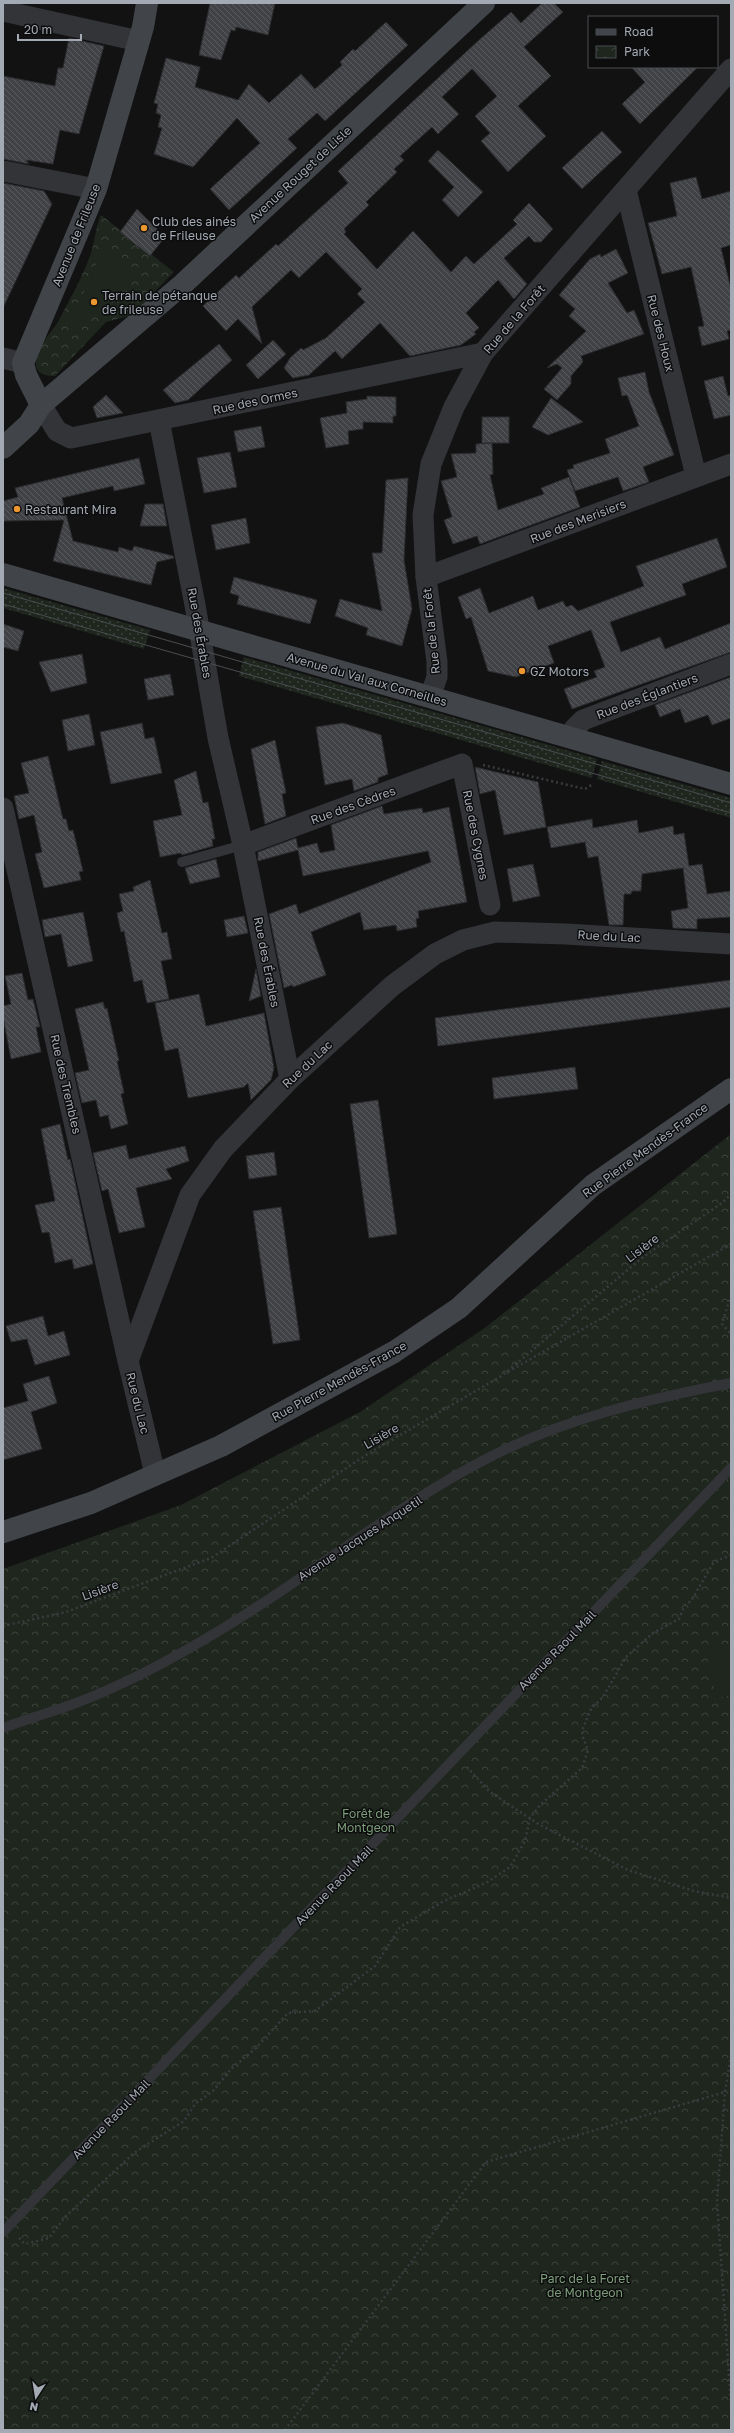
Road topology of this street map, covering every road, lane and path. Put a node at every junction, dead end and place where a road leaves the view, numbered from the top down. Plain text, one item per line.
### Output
1 (147, 3) edge
2 (484, 3) edge
3 (3, 12) edge
4 (139, 41) junction
5 (731, 69) edge
6 (3, 172) edge
7 (96, 189) junction
8 (626, 190) junction
9 (483, 353) junction
10 (13, 361) edge
11 (41, 405) junction
12 (159, 420) junction
13 (3, 448) edge
14 (731, 464) edge
15 (696, 476) junction
16 (3, 574) edge
17 (426, 577) junction
18 (199, 631) junction
19 (731, 664) edge
20 (430, 697) junction
21 (571, 738) junction
22 (462, 764) junction
23 (593, 784) dead end
24 (731, 784) edge
25 (3, 808) edge
26 (243, 845) junction
27 (182, 862) dead end
28 (490, 905) dead end
29 (731, 944) edge
30 (290, 1079) junction
31 (731, 1089) edge
32 (731, 1194) edge
33 (731, 1244) edge
34 (731, 1295) edge
35 (731, 1334) edge
36 (128, 1361) junction
37 (503, 1375) junction
38 (731, 1383) edge
39 (731, 1468) edge
40 (155, 1474) junction
41 (3, 1532) edge
42 (731, 1555) edge
43 (3, 1626) edge
44 (3, 1728) edge
45 (457, 1756) junction
46 (530, 1818) junction
47 (731, 1898) edge
48 (731, 2055) edge
49 (725, 2092) junction
50 (5, 2230) edge
51 (731, 2405) edge
52 (285, 2430) edge

1 - 4 street, Avenue de Frileuse
2 - 11 street, Avenue Rouget de Lisle
3 - 4 street
4 - 7 street, Avenue de Frileuse
5 - 8 street, Rue de la Forêt
6 - 7 street
7 - 10 street, Avenue de Frileuse
8 - 9 street, Rue de la Forêt
8 - 15 street, Rue des Houx
9 - 12 street, Rue des Ormes
9 - 17 street, Rue de la Forêt
10 - 11 street, Avenue de Frileuse
11 - 12 street, Rue des Ormes
11 - 13 street
12 - 18 street, Rue des Érables
14 - 15 street, Rue des Merisiers
15 - 17 street, Rue des Merisiers
16 - 18 street, Avenue du Val aux Corneilles
17 - 20 street, Rue de la Forêt
18 - 20 street, Avenue du Val aux Corneilles
18 - 26 street, Rue des Érables
19 - 21 street, Rue des Églantiers
20 - 21 street, Avenue du Val aux Corneilles
21 - 24 street, Avenue du Val aux Corneilles
22 - 23 path
22 - 26 street, Rue des Cèdres
22 - 28 street, Rue des Cygnes
25 - 36 street, Rue des Trembles
26 - 27 lane
26 - 30 street, Rue des Érables
29 - 30 street, Rue du Lac
30 - 36 street, Rue du Lac
31 - 40 street, Rue Pierre Mendès-France
32 - 37 path, Lisière
33 - 37 path
34 - 35 path
36 - 40 street, Rue du Lac
37 - 43 path, Lisière
38 - 44 lane, Avenue Jacques Anquetil
39 - 45 lane, Avenue Raoul Mail
40 - 41 street, Rue Pierre Mendès-France
42 - 46 path
45 - 46 path
45 - 50 lane, Avenue Raoul Mail
46 - 47 path
46 - 50 path
48 - 49 path
49 - 51 path
49 - 52 path

